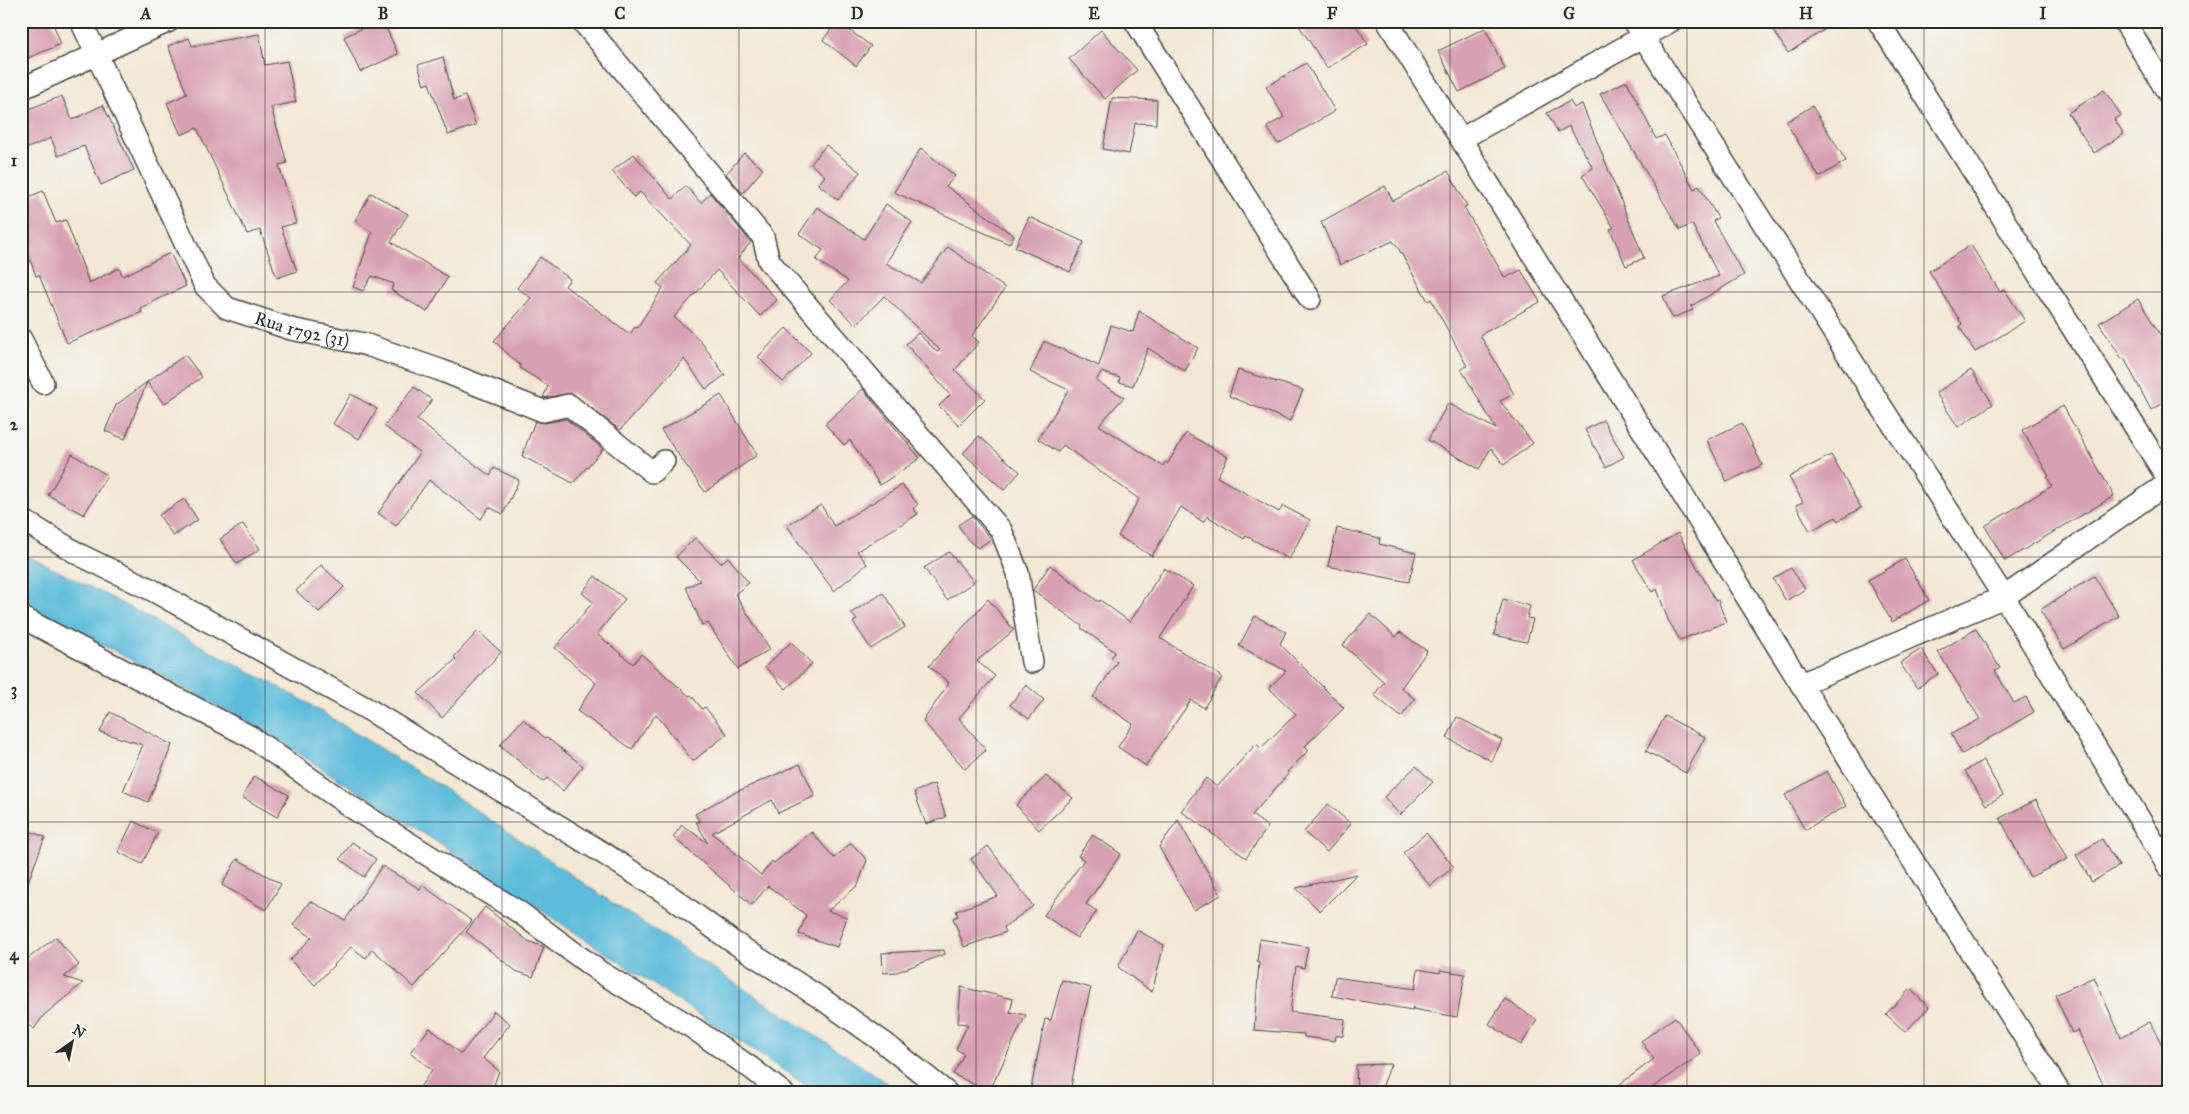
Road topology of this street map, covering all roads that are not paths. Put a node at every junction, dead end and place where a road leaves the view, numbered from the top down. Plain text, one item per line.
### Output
1 (81, 21) edge
2 (169, 21) edge
3 (582, 21) edge
4 (1135, 21) edge
5 (1387, 21) edge
6 (1671, 21) edge
7 (1878, 21) edge
8 (2124, 21) edge
9 (1638, 29) edge
10 (96, 55) junction
11 (21, 89) edge
12 (2168, 93) edge
13 (1461, 139) junction
14 (1310, 299) dead end
15 (21, 339) edge
16 (43, 384) dead end
17 (664, 461) dead end
18 (2168, 478) edge
19 (2168, 484) edge
20 (21, 519) edge
21 (2004, 597) junction
22 (21, 617) edge
23 (1032, 662) dead end
24 (1801, 684) junction
25 (2168, 866) edge
26 (783, 1093) edge
27 (947, 1093) edge
28 (2060, 1093) edge

1 - 10 street, Rua 1792 (31)
2 - 10 street
3 - 23 street
4 - 14 street
5 - 13 street
6 - 9 street
7 - 18 street
8 - 12 street
9 - 13 street
9 - 21 street
10 - 11 street
10 - 17 street, Rua 1792 (31)
13 - 24 street
15 - 16 street
19 - 21 street
20 - 27 street
21 - 24 street
21 - 25 street
22 - 26 street
24 - 28 street

